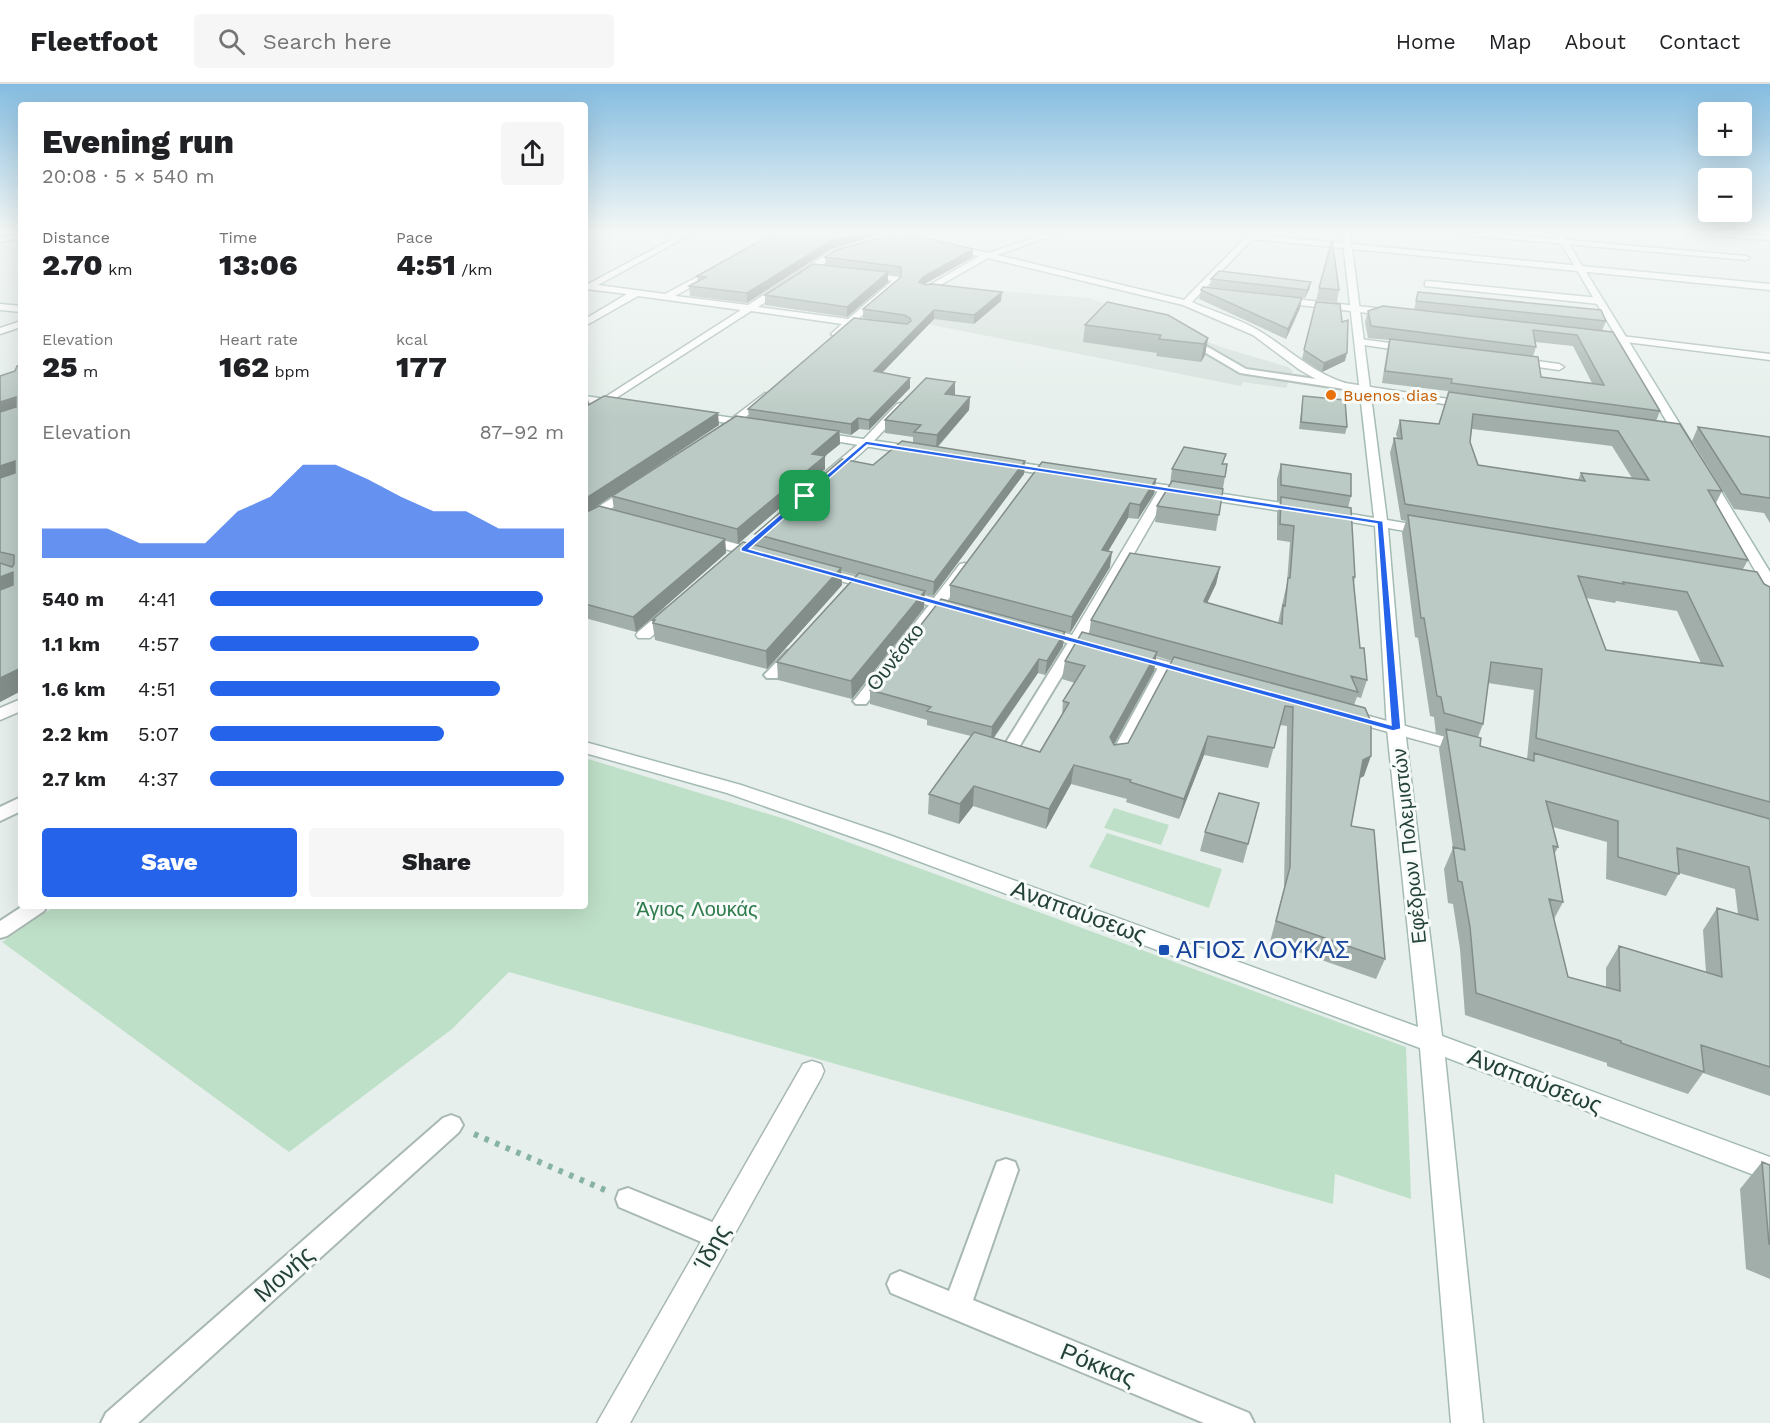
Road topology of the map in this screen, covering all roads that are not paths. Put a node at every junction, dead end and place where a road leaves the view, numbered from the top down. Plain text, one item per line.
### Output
1 (632, 295) edge
2 (655, 295) edge
3 (669, 295) edge
4 (769, 295) edge
5 (880, 295) edge
6 (1155, 295) edge
7 (1194, 295) edge
8 (1353, 295) edge
9 (1544, 295) edge
10 (1596, 295) edge
11 (666, 297) junction
12 (1265, 298) edge
13 (1599, 301) junction
14 (1186, 303) junction
15 (3, 308) edge
16 (750, 308) junction
17 (1354, 308) junction
18 (18, 309) edge
19 (1401, 314) edge
20 (588, 321) edge
21 (850, 322) junction
22 (18, 325) edge
23 (871, 325) edge
24 (0, 331) edge
25 (1177, 333) edge
26 (1600, 336) edge
27 (1623, 339) junction
28 (1360, 342) junction
29 (824, 345) edge
30 (1419, 350) edge
31 (1770, 357) edge
32 (1500, 360) edge
33 (1559, 367) dead end
34 (1354, 389) junction
35 (771, 391) edge
36 (911, 396) edge
37 (588, 399) edge
38 (607, 402) junction
39 (631, 406) edge
40 (1480, 407) edge
41 (588, 413) edge
42 (678, 413) edge
43 (736, 421) junction
44 (760, 425) edge
45 (807, 433) edge
46 (707, 441) edge
47 (866, 443) junction
48 (934, 453) edge
49 (992, 462) edge
50 (1072, 475) edge
51 (648, 480) edge
52 (1119, 482) edge
53 (813, 489) edge
54 (1165, 489) junction
55 (592, 517) edge
56 (621, 518) edge
57 (1381, 523) junction
58 (1440, 532) edge
59 (688, 535) edge
60 (974, 555) edge
61 (777, 559) edge
62 (800, 565) edge
63 (1766, 586) edge
64 (938, 603) junction
65 (680, 604) edge
66 (973, 612) edge
67 (1030, 628) edge
68 (644, 635) dead end
69 (803, 641) edge
70 (1076, 641) junction
71 (1166, 666) junction
72 (772, 675) dead end
73 (1212, 678) edge
74 (861, 701) dead end
75 (18, 706) edge
76 (1327, 710) edge
77 (0, 715) edge
78 (1396, 729) junction
79 (1011, 747) edge
80 (588, 748) edge
81 (1476, 751) edge
82 (1117, 758) edge
83 (18, 805) edge
84 (0, 815) edge
85 (33, 909) edge
86 (0, 931) edge
87 (1431, 1041) junction
88 (812, 1071) dead end
89 (451, 1125) road end
90 (1770, 1169) edge
91 (1006, 1170) dead end
92 (628, 1200) road end
93 (718, 1237) junction
94 (900, 1284) dead end
95 (957, 1307) junction
96 (116, 1423) edge
97 (613, 1423) edge
98 (1239, 1423) edge
99 (1467, 1423) edge

1 - 20 street
2 - 11 street
3 - 11 street
4 - 16 street
5 - 21 street
6 - 14 street
7 - 14 street
8 - 17 street, Εφέδρων Πολεμιστών
9 - 13 street
10 - 13 street
11 - 16 street
12 - 17 street
13 - 27 street
14 - 34 street
15 - 18 street
16 - 21 street
16 - 38 street
17 - 19 street
17 - 28 street, Εφέδρων Πολεμιστών
21 - 23 street
21 - 29 street
22 - 24 street
25 - 34 lane
26 - 27 street
27 - 31 street
27 - 63 street
28 - 30 street
28 - 34 street, Εφέδρων Πολεμιστών
32 - 33 street
34 - 40 street
34 - 57 street, Εφέδρων Πολεμιστών
35 - 43 street
36 - 47 street
37 - 38 street
38 - 39 street
38 - 41 street
42 - 43 street
43 - 44 street
43 - 46 street
45 - 47 street
47 - 48 street
47 - 53 street
49 - 50 street
51 - 55 street
52 - 54 street
54 - 57 street
54 - 70 street
55 - 56 street
57 - 58 street
57 - 78 street, Εφέδρων Πολεμιστών
59 - 61 street
60 - 64 street, Ουνέσκο
62 - 64 street
64 - 66 street
64 - 74 lane, Ουνέσκο
65 - 68 street
67 - 70 street
69 - 72 lane
70 - 71 street
70 - 79 lane
71 - 73 street
71 - 82 lane
75 - 77 street
76 - 78 street
78 - 81 street
78 - 87 street, Εφέδρων Πολεμιστών
80 - 87 street, Αναπαύσεως
83 - 84 lane
85 - 86 lane
87 - 90 street, Αναπαύσεως
87 - 99 street, Εφέδρων Πολεμιστών
88 - 93 street, Ίδης
89 - 96 lane, Μονής
91 - 95 lane
92 - 93 lane
93 - 97 street, Ίδης
94 - 95 lane, Ρόκκας
95 - 98 lane, Ρόκκας

